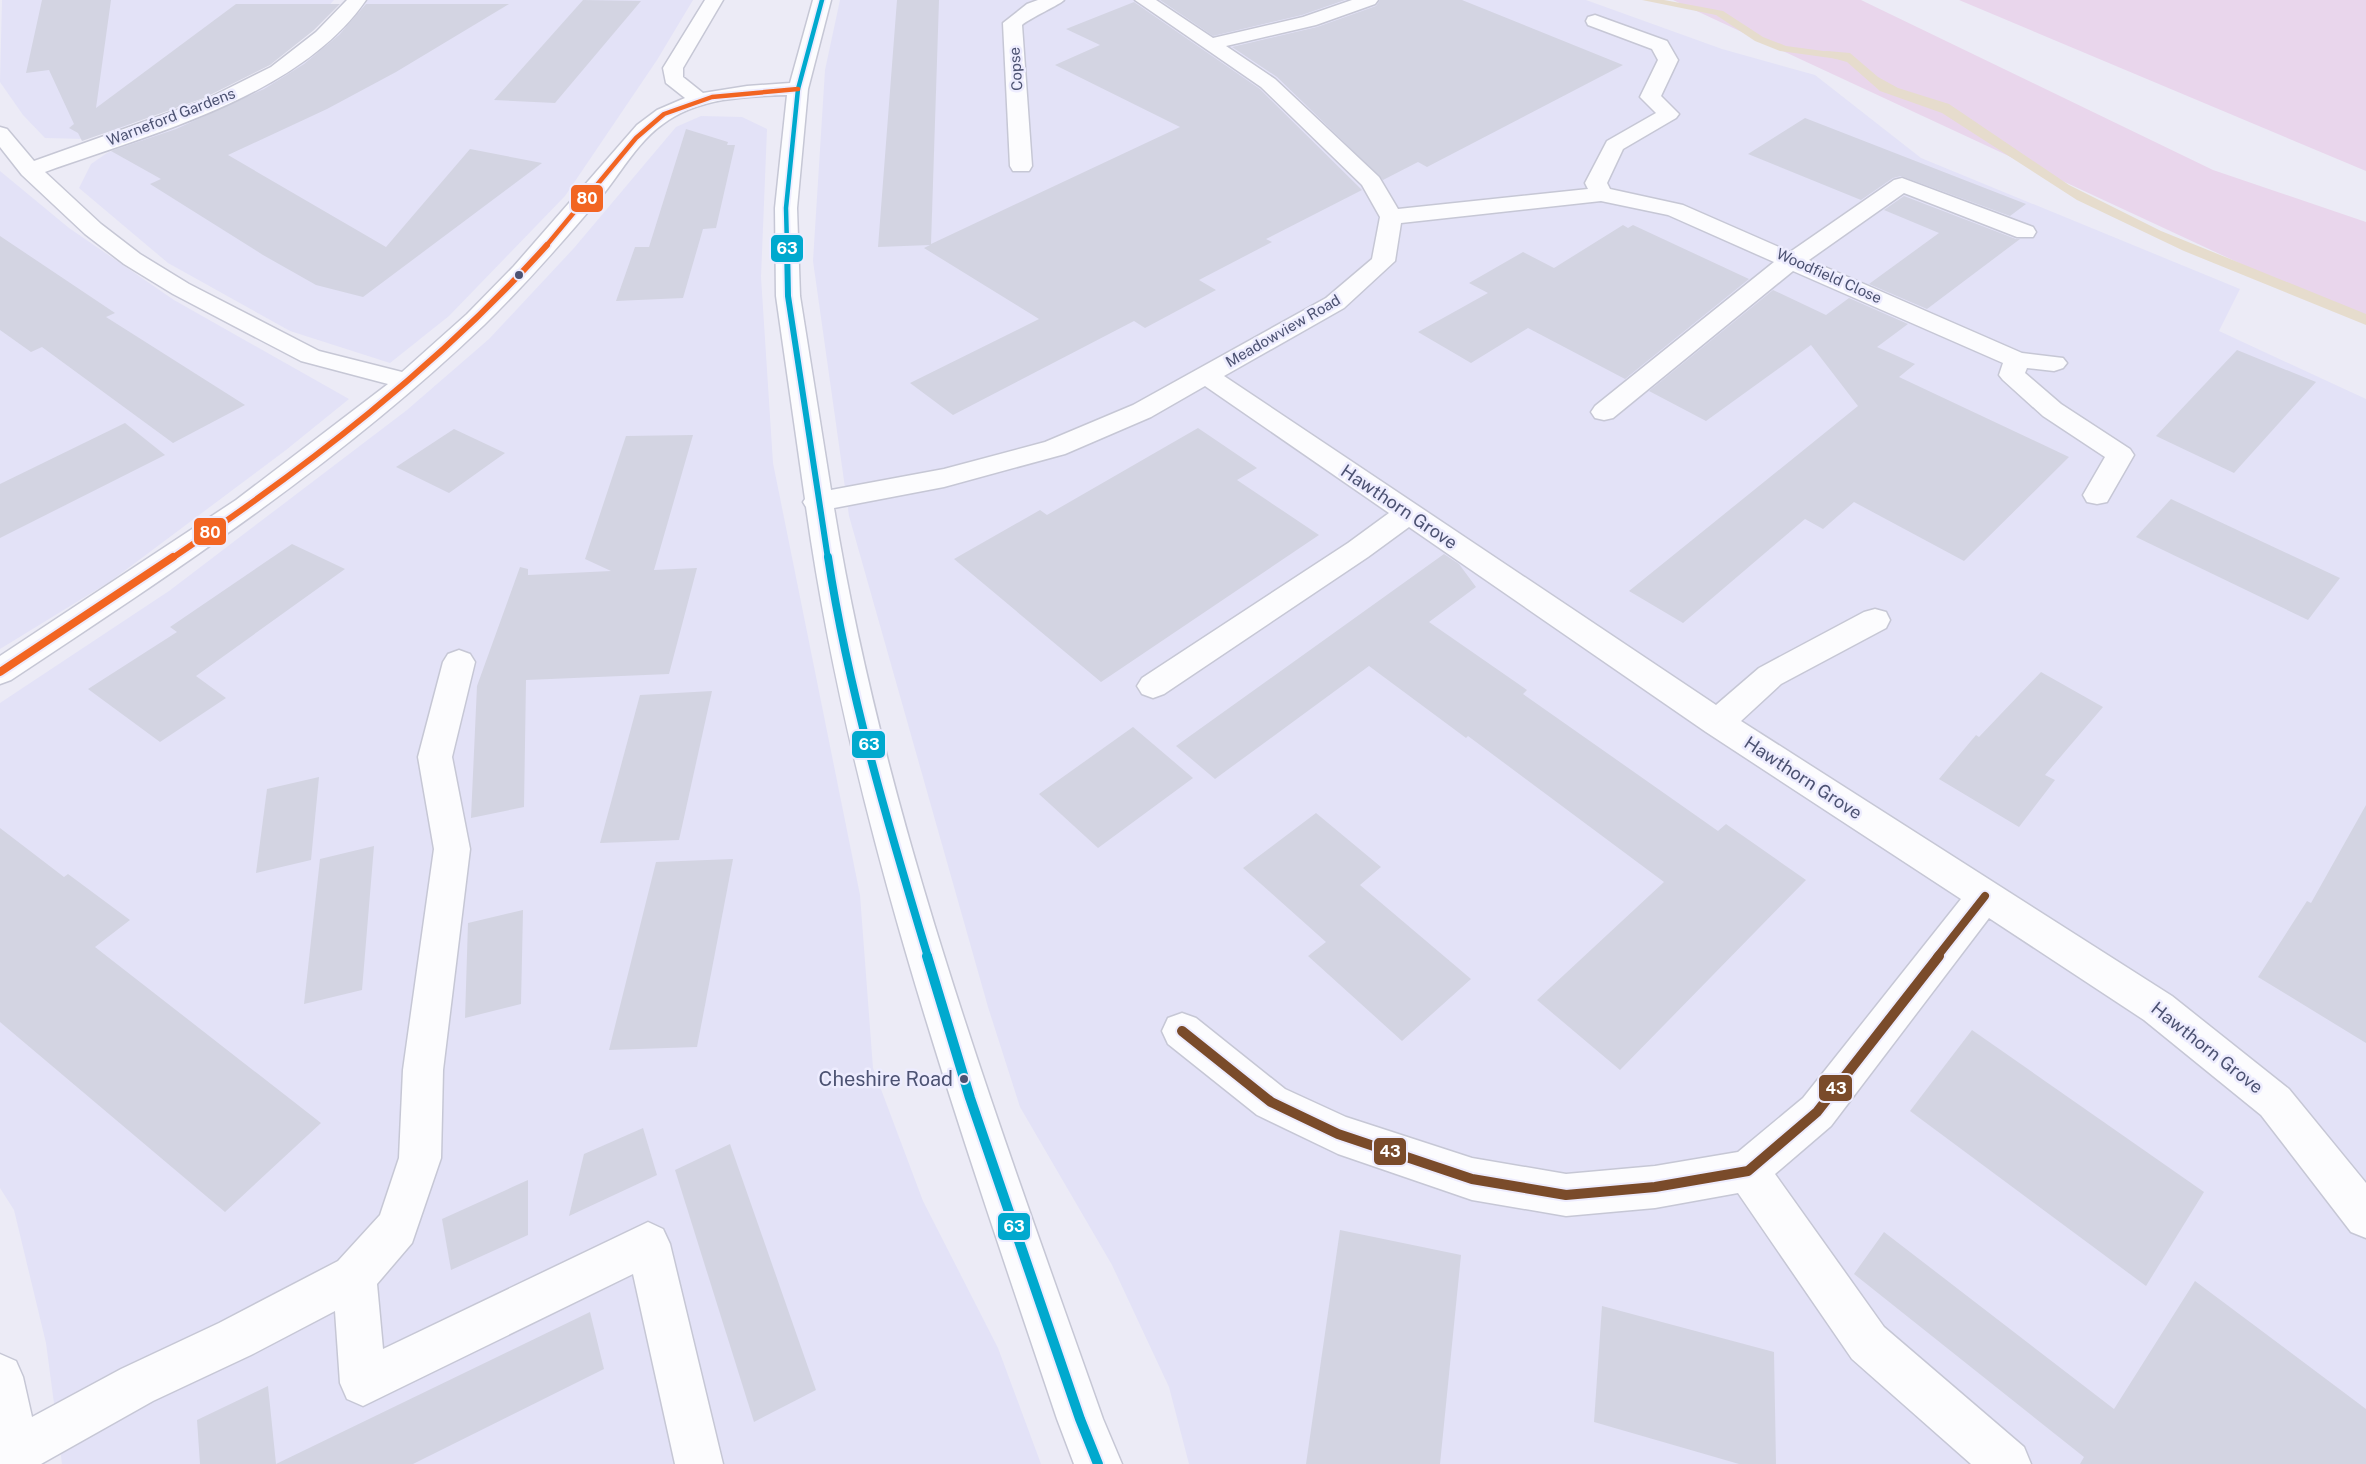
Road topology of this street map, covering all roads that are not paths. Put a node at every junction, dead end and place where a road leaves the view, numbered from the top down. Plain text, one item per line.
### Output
1 (357, 0) edge
2 (714, 0) edge
3 (822, 0) edge
4 (1055, 0) edge
5 (1144, 0) edge
6 (1369, 0) edge
7 (1595, 21) dead end
8 (1212, 44) junction
9 (798, 89) junction
10 (700, 100) junction
11 (0, 133) edge
12 (1021, 166) dead end
13 (30, 170) junction
14 (1601, 194) junction
15 (1391, 217) junction
16 (2025, 232) dead end
17 (1794, 260) junction
18 (2017, 360) junction
19 (2054, 363) dead end
20 (1206, 375) junction
21 (406, 381) junction
22 (1604, 412) dead end
23 (2097, 495) dead end
24 (818, 502) junction
25 (1408, 513) junction
26 (1875, 620) dead end
27 (459, 662) dead end
28 (0, 672) edge
29 (1153, 686) dead end
30 (1718, 723) junction
31 (1985, 897) junction
32 (1182, 1031) dead end
33 (1748, 1171) junction
34 (2363, 1207) edge
35 (354, 1277) junction
36 (0, 1377) edge
37 (16, 1458) edge
38 (699, 1464) edge
39 (1098, 1464) edge
40 (2007, 1464) edge

1 - 13 street, Warneford Gardens
2 - 10 street
3 - 9 street
4 - 12 street, Copse
5 - 8 street
6 - 8 street
7 - 14 street
8 - 15 street
9 - 10 street
9 - 24 street
10 - 21 street
11 - 13 street
13 - 21 street
14 - 15 street, Woodfield Close
14 - 17 street, Woodfield Close
15 - 20 street, Meadowview Road
16 - 17 street
17 - 18 street, Woodfield Close
17 - 22 street
18 - 19 street, Woodfield Close
18 - 23 street
20 - 24 street, Meadowview Road
20 - 25 street, Hawthorn Grove
21 - 28 street
24 - 39 street
25 - 29 street
25 - 30 street, Hawthorn Grove
26 - 30 street
27 - 35 street
30 - 31 street, Hawthorn Grove
31 - 33 street
31 - 34 street, Hawthorn Grove
32 - 33 street
33 - 40 street
35 - 37 street
35 - 38 street
36 - 37 street

